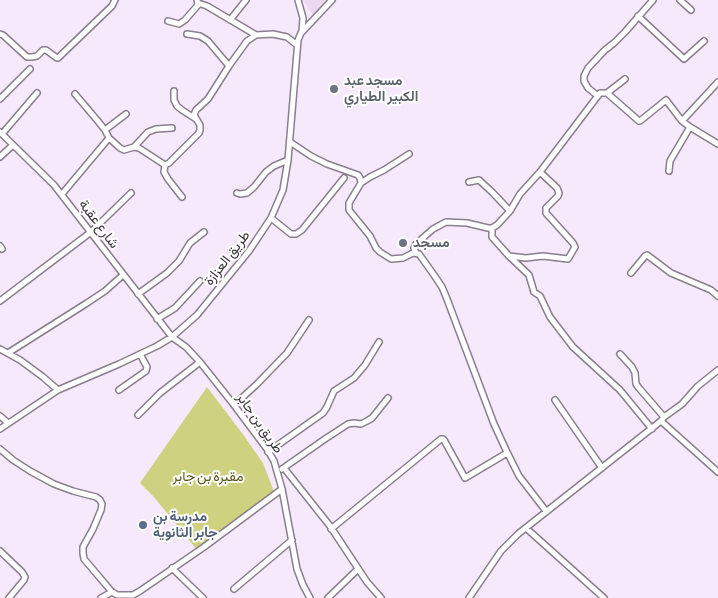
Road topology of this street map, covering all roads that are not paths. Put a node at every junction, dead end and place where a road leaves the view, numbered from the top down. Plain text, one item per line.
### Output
1 (115, 0) edge
2 (246, 0) edge
3 (298, 0) edge
4 (332, 0) edge
5 (653, 0) edge
6 (680, 0) edge
7 (197, 1) edge
8 (692, 10) dead end
9 (638, 16) junction
10 (230, 20) junction
11 (168, 21) dead end
12 (301, 33) junction
13 (0, 34) edge
14 (187, 34) dead end
15 (256, 35) junction
16 (704, 41) dead end
17 (297, 45) junction
18 (229, 66) junction
19 (30, 69) dead end
20 (625, 79) dead end
21 (718, 82) edge
22 (174, 90) dead end
23 (37, 93) dead end
24 (607, 93) junction
25 (75, 94) dead end
26 (598, 96) junction
27 (0, 99) edge
28 (126, 114) dead end
29 (196, 119) junction
30 (682, 121) junction
31 (690, 127) junction
32 (172, 128) dead end
33 (105, 130) junction
34 (1, 133) edge
35 (109, 138) junction
36 (290, 142) junction
37 (718, 144) edge
38 (13, 145) junction
39 (134, 147) junction
40 (409, 154) dead end
41 (0, 157) edge
42 (288, 160) junction
43 (165, 165) junction
44 (540, 172) junction
45 (669, 172) dead end
46 (344, 178) dead end
47 (469, 182) dead end
48 (361, 183) junction
49 (131, 193) dead end
50 (236, 193) dead end
51 (62, 194) junction
52 (182, 197) dead end
53 (510, 211) junction
54 (271, 218) junction
55 (492, 228) junction
56 (91, 232) junction
57 (204, 232) dead end
58 (416, 253) junction
59 (509, 256) junction
60 (631, 273) dead end
61 (124, 275) junction
62 (200, 281) dead end
63 (138, 294) junction
64 (718, 296) edge
65 (0, 301) edge
66 (157, 319) junction
67 (309, 320) dead end
68 (172, 337) junction
69 (378, 342) dead end
70 (0, 349) edge
71 (8, 353) junction
72 (140, 354) junction
73 (620, 354) dead end
74 (200, 362) junction
75 (718, 370) edge
76 (58, 390) junction
77 (119, 390) dead end
78 (388, 398) dead end
79 (555, 400) dead end
80 (234, 405) junction
81 (138, 415) dead end
82 (0, 416) edge
83 (663, 419) junction
84 (8, 423) junction
85 (652, 428) junction
86 (0, 429) edge
87 (0, 449) edge
88 (268, 452) junction
89 (507, 453) junction
90 (284, 468) junction
91 (602, 468) junction
92 (278, 472) junction
93 (718, 472) edge
94 (282, 488) junction
95 (546, 512) junction
96 (526, 528) junction
97 (331, 529) junction
98 (292, 540) junction
99 (0, 551) edge
100 (172, 568) junction
101 (358, 570) junction
102 (234, 589) dead end
103 (112, 592) junction
104 (134, 596) edge
105 (9, 598) edge
106 (101, 598) edge
107 (203, 598) edge
108 (310, 598) edge
109 (328, 598) edge
110 (382, 598) edge
111 (469, 598) edge
112 (604, 598) edge

1 - 13 street
2 - 10 street
3 - 12 street
4 - 12 street, طريق العزازة
5 - 9 street
6 - 8 street
7 - 10 street
7 - 11 street
9 - 16 street
9 - 26 street
10 - 15 street
12 - 17 street, طريق العزازة
14 - 18 street
15 - 17 street
15 - 18 street
17 - 36 street, طريق العزازة
18 - 29 street
19 - 27 street
20 - 24 street
21 - 30 street
22 - 29 street
23 - 34 street
24 - 26 street
24 - 30 street
25 - 33 street
26 - 44 street
28 - 33 street
29 - 43 street
30 - 31 street
31 - 37 street
31 - 45 street
32 - 39 street
33 - 35 street
34 - 38 street, شارع عقبة
35 - 39 street
35 - 51 street
36 - 42 street, طريق العزازة
36 - 48 street
38 - 41 street
38 - 51 street, شارع عقبة
39 - 43 street
40 - 48 street
42 - 50 street
42 - 54 street, طريق العزازة
43 - 52 street
44 - 53 street
44 - 59 street
46 - 54 street
47 - 53 street
48 - 58 street
49 - 56 street
51 - 56 street, شارع عقبة
53 - 55 street
54 - 68 street, طريق العزازة
55 - 58 street
55 - 59 street
56 - 61 street, شارع عقبة
56 - 65 street
57 - 63 street
58 - 89 street
59 - 85 street
60 - 64 street
61 - 63 street, شارع عقبة
61 - 71 street
62 - 66 street
63 - 66 street, شارع عقبة
66 - 68 street, شارع عقبة
67 - 80 street
68 - 72 street, طريق العزازة
68 - 74 street, طريق بن جابر
69 - 88 street
70 - 71 street
71 - 76 street
72 - 76 street, طريق العزازة
72 - 77 street
73 - 83 street
74 - 80 street, طريق بن جابر
74 - 81 street
75 - 83 street
76 - 84 street, طريق العزازة
78 - 90 street
79 - 91 street
80 - 88 street, طريق بن جابر
82 - 84 street
83 - 85 street
83 - 93 street
84 - 86 street, طريق العزازة
85 - 91 street
87 - 103 street
88 - 92 street, طريق بن جابر
89 - 95 street
89 - 97 street
90 - 92 street
90 - 97 street
91 - 95 street
92 - 94 street, طريق بن جابر
94 - 98 street, طريق بن جابر
94 - 100 street
95 - 96 street
96 - 111 street
96 - 112 street
97 - 101 street
98 - 102 street
98 - 108 street, طريق بن جابر
99 - 105 street
100 - 104 street
100 - 107 street
101 - 109 street
101 - 110 street
103 - 104 street
103 - 106 street

